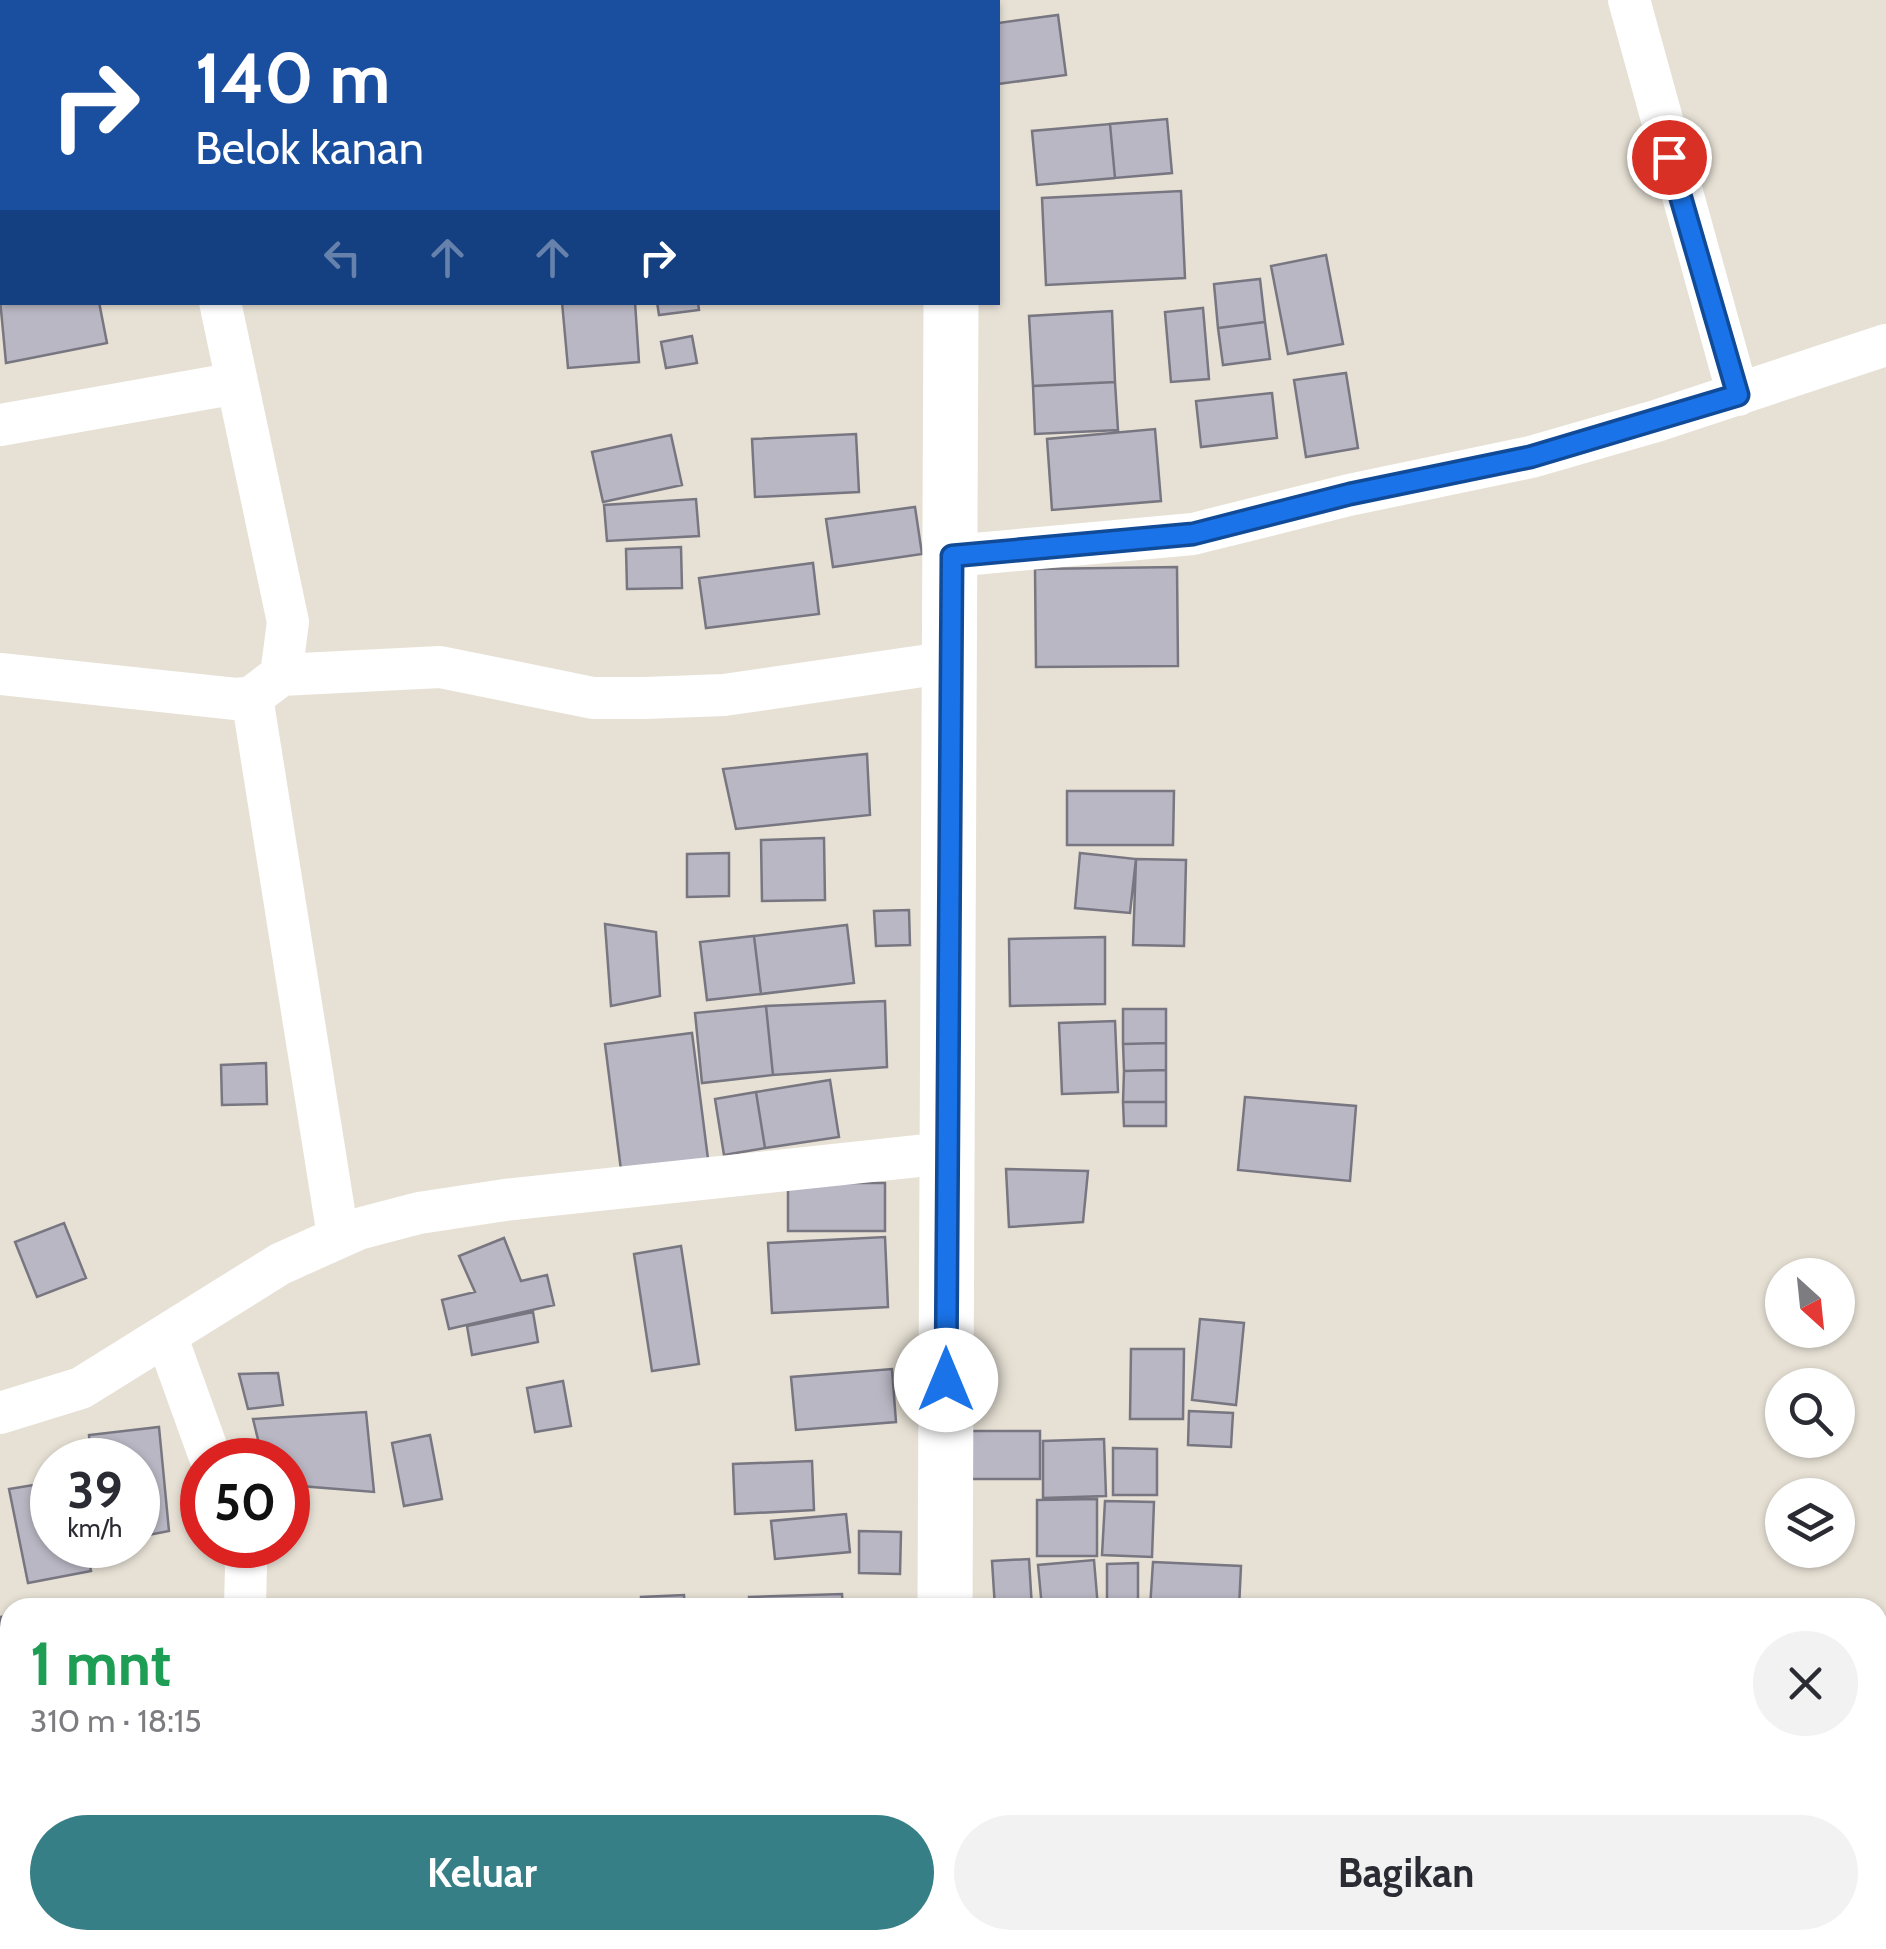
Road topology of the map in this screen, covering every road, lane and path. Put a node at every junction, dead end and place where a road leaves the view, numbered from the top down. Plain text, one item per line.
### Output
1 (1628, 0) edge
2 (221, 305) edge
3 (951, 305) edge
4 (1886, 345) edge
5 (238, 383) junction
6 (1738, 395) junction
7 (0, 424) edge
8 (952, 556) junction
9 (950, 662) junction
10 (0, 674) edge
11 (267, 686) junction
12 (946, 1153) junction
13 (338, 1236) junction
14 (166, 1334) junction
15 (0, 1413) edge
16 (203, 1438) edge
17 (246, 1568) edge
18 (245, 1598) edge
19 (945, 1598) edge

1 - 6 street
2 - 5 street
3 - 8 main road
4 - 6 street
5 - 7 street
5 - 11 street
6 - 8 street
8 - 9 main road
9 - 11 street
9 - 12 main road
10 - 11 street
11 - 13 street
12 - 13 street
12 - 19 main road
13 - 14 street
14 - 15 street
14 - 16 street
17 - 18 street

